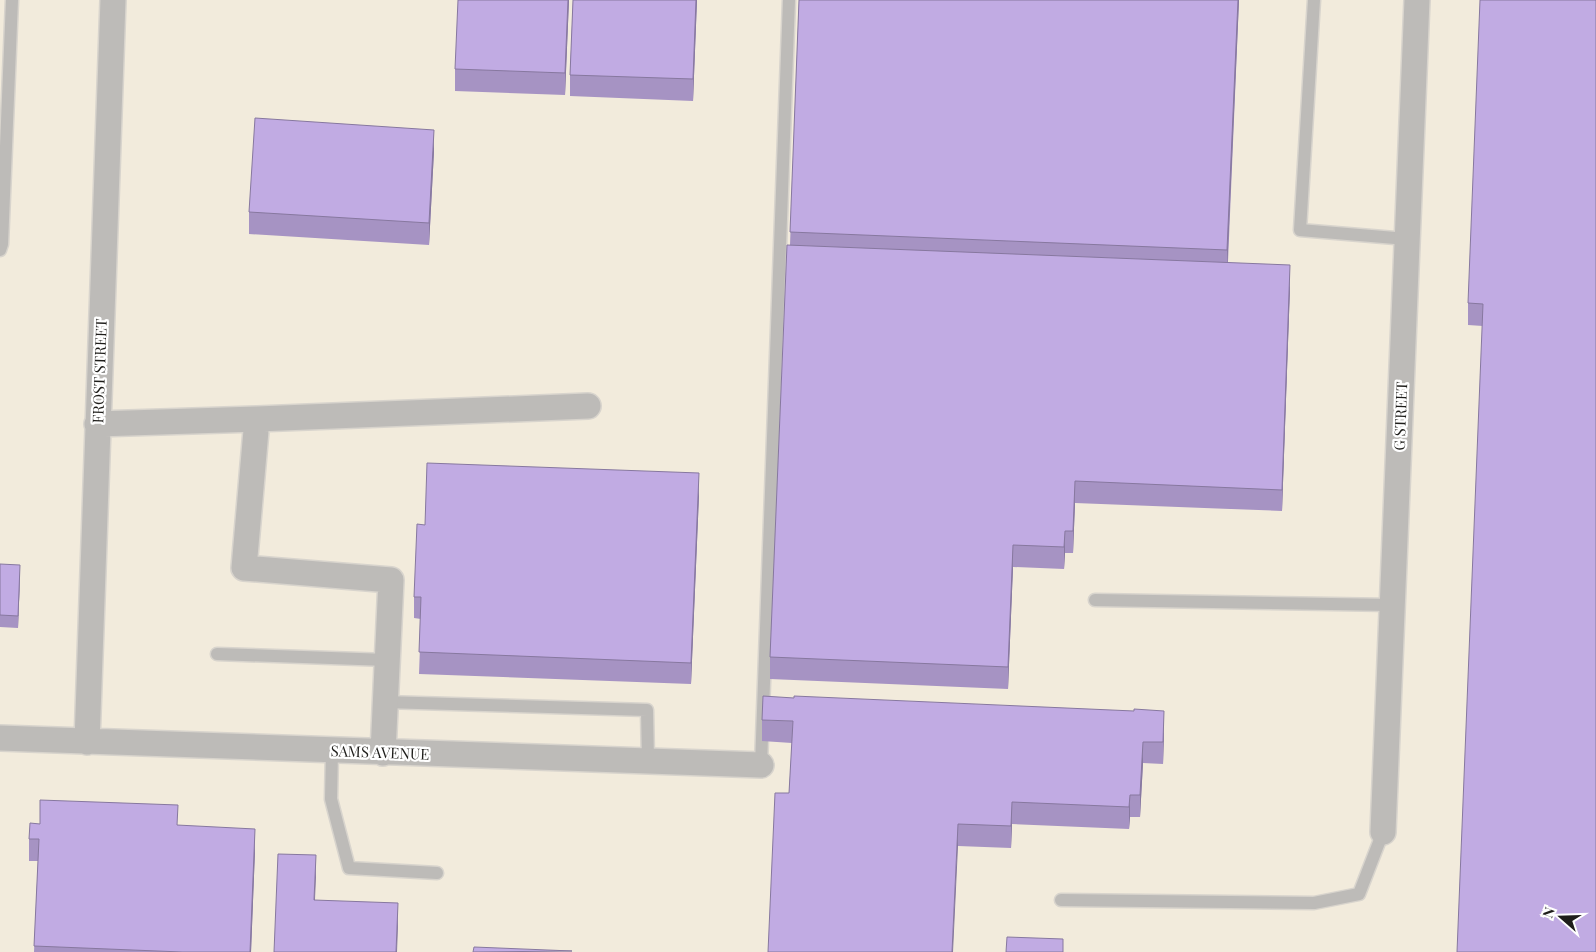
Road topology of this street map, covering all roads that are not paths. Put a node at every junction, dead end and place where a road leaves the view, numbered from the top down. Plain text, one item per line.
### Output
1 (12, 0) edge
2 (113, 0) edge
3 (790, 0) edge
4 (1314, 0) edge
5 (1417, 0) edge
6 (1407, 239) junction
7 (0, 250) edge
8 (588, 406) dead end
9 (257, 420) junction
10 (97, 424) junction
11 (1095, 600) dead end
12 (1392, 605) junction
13 (217, 654) dead end
14 (387, 660) junction
15 (385, 702) junction
16 (0, 738) edge
17 (87, 742) junction
18 (332, 751) junction
19 (382, 753) junction
20 (648, 761) junction
21 (761, 765) joint
22 (1383, 832) joint
23 (437, 872) dead end
24 (1061, 900) dead end

1 - 7 lane
2 - 10 street, FROST STREET
3 - 21 lane
4 - 6 lane
5 - 6 street, G STREET
6 - 12 street, G STREET
8 - 9 street
9 - 10 street
9 - 14 street
10 - 17 street, FROST STREET
11 - 12 lane
12 - 22 street, G STREET
13 - 14 lane
14 - 15 street
15 - 19 street
15 - 20 lane
16 - 17 street, SAMS AVENUE
17 - 18 street, SAMS AVENUE
18 - 19 street, SAMS AVENUE
18 - 23 lane
19 - 20 street, SAMS AVENUE
20 - 21 street, SAMS AVENUE
22 - 24 lane

